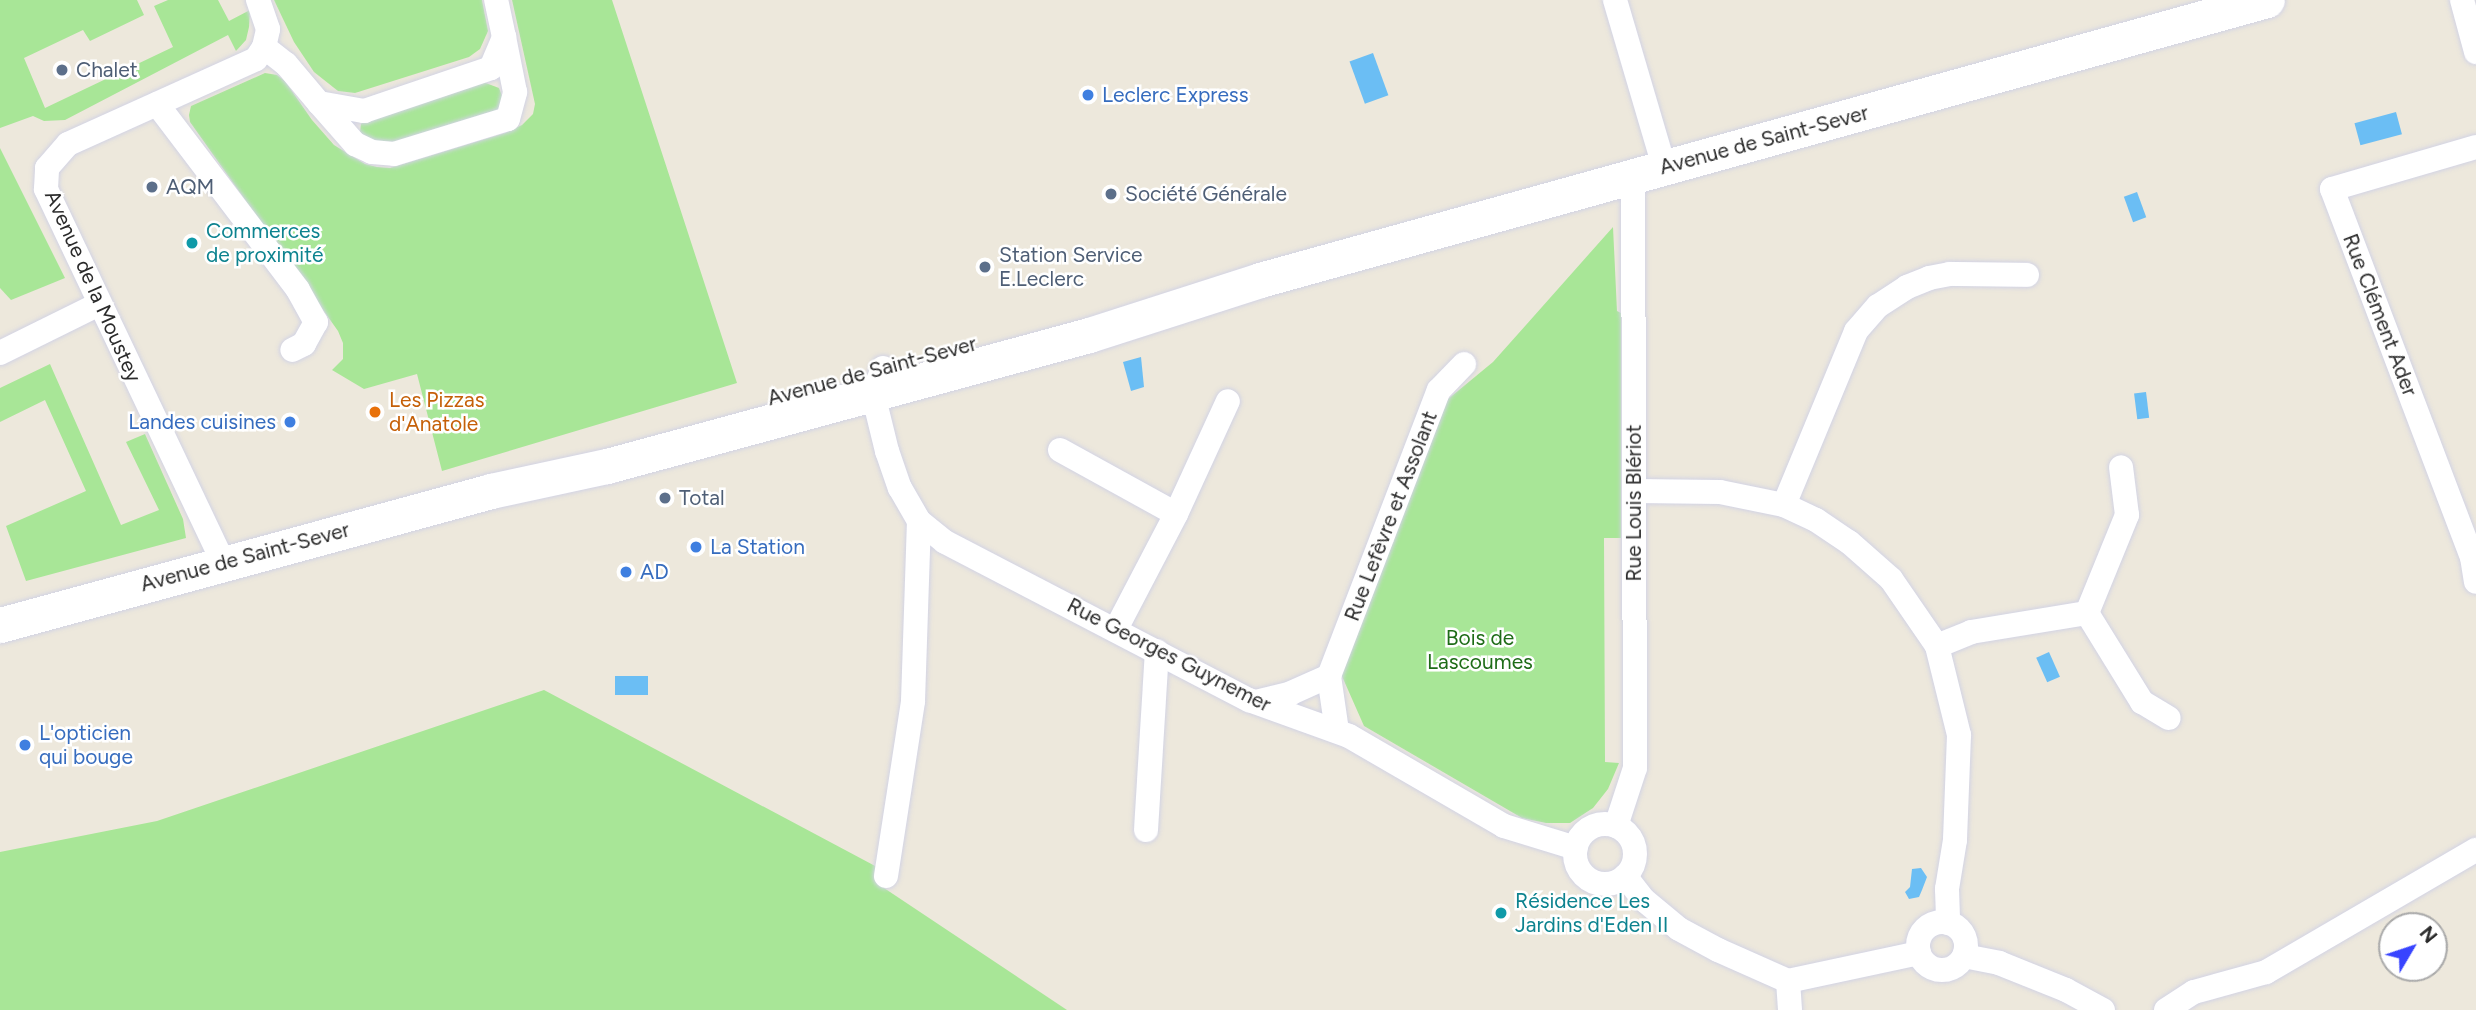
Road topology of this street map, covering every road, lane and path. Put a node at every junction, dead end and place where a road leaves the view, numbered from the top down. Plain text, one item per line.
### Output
1 (258, 0) edge
2 (496, 0) edge
3 (1615, 0) edge
4 (2462, 0) edge
5 (2257, 2) edge
6 (504, 37) junction
7 (264, 47) junction
8 (2476, 52) edge
9 (319, 103) junction
10 (157, 104) junction
11 (2476, 147) edge
12 (1648, 172) junction
13 (2027, 275) dead end
14 (99, 304) junction
15 (292, 350) dead end
16 (0, 353) edge
17 (1464, 364) dead end
18 (878, 381) junction
19 (1228, 401) dead end
20 (1060, 450) dead end
21 (2121, 467) dead end
22 (1634, 491) junction
23 (1784, 505) junction
24 (1176, 514) junction
25 (919, 521) junction
26 (223, 562) junction
27 (2476, 582) edge
28 (2087, 613) junction
29 (0, 625) edge
30 (1116, 629) junction
31 (1937, 646) junction
32 (1157, 651) junction
33 (1329, 676) junction
34 (1256, 702) junction
35 (2168, 718) dead end
36 (1337, 731) junction
37 (1616, 826) junction
38 (1146, 830) dead end
39 (1576, 848) junction
40 (2476, 850) edge
41 (1625, 876) junction
42 (886, 877) dead end
43 (1948, 923) junction
44 (1919, 953) junction
45 (1964, 956) junction
46 (1788, 981) junction
47 (1790, 1010) edge
48 (2103, 1010) edge
49 (2166, 1010) edge

1 - 7 street
2 - 6 street
3 - 12 street, Rue Louis Blériot
4 - 8 street
5 - 12 main road, Avenue de Saint-Sever
6 - 9 street
6 - 9 street
7 - 9 street
7 - 10 street, Avenue de la Moustey
10 - 14 street, Avenue de la Moustey
10 - 15 street
11 - 27 street, Rue Clément Ader
12 - 18 main road, Avenue de Saint-Sever
12 - 22 street, Rue Louis Blériot
13 - 23 street
14 - 16 street
14 - 26 street, Avenue de la Moustey
17 - 33 street, Rue Lefèvre et Assolant
18 - 25 street
18 - 26 main road, Avenue de Saint-Sever
19 - 24 street
20 - 24 street
21 - 28 street
22 - 23 street
22 - 37 street, Rue Louis Blériot
23 - 31 street
24 - 30 street
25 - 30 street, Rue Georges Guynemer
25 - 42 street
26 - 29 main road, Avenue de Saint-Sever
28 - 31 street
28 - 35 street
30 - 32 street, Rue Georges Guynemer
31 - 43 street
32 - 34 street, Rue Georges Guynemer
32 - 38 street
33 - 34 street
33 - 36 street, Rue Lefèvre et Assolant
34 - 36 street, Rue Georges Guynemer
36 - 39 street, Rue Georges Guynemer
37 - 39 street
37 - 41 street
39 - 41 street
40 - 49 street
41 - 46 street
43 - 44 street
43 - 45 street
44 - 45 street
44 - 46 street
45 - 48 street
46 - 47 street

